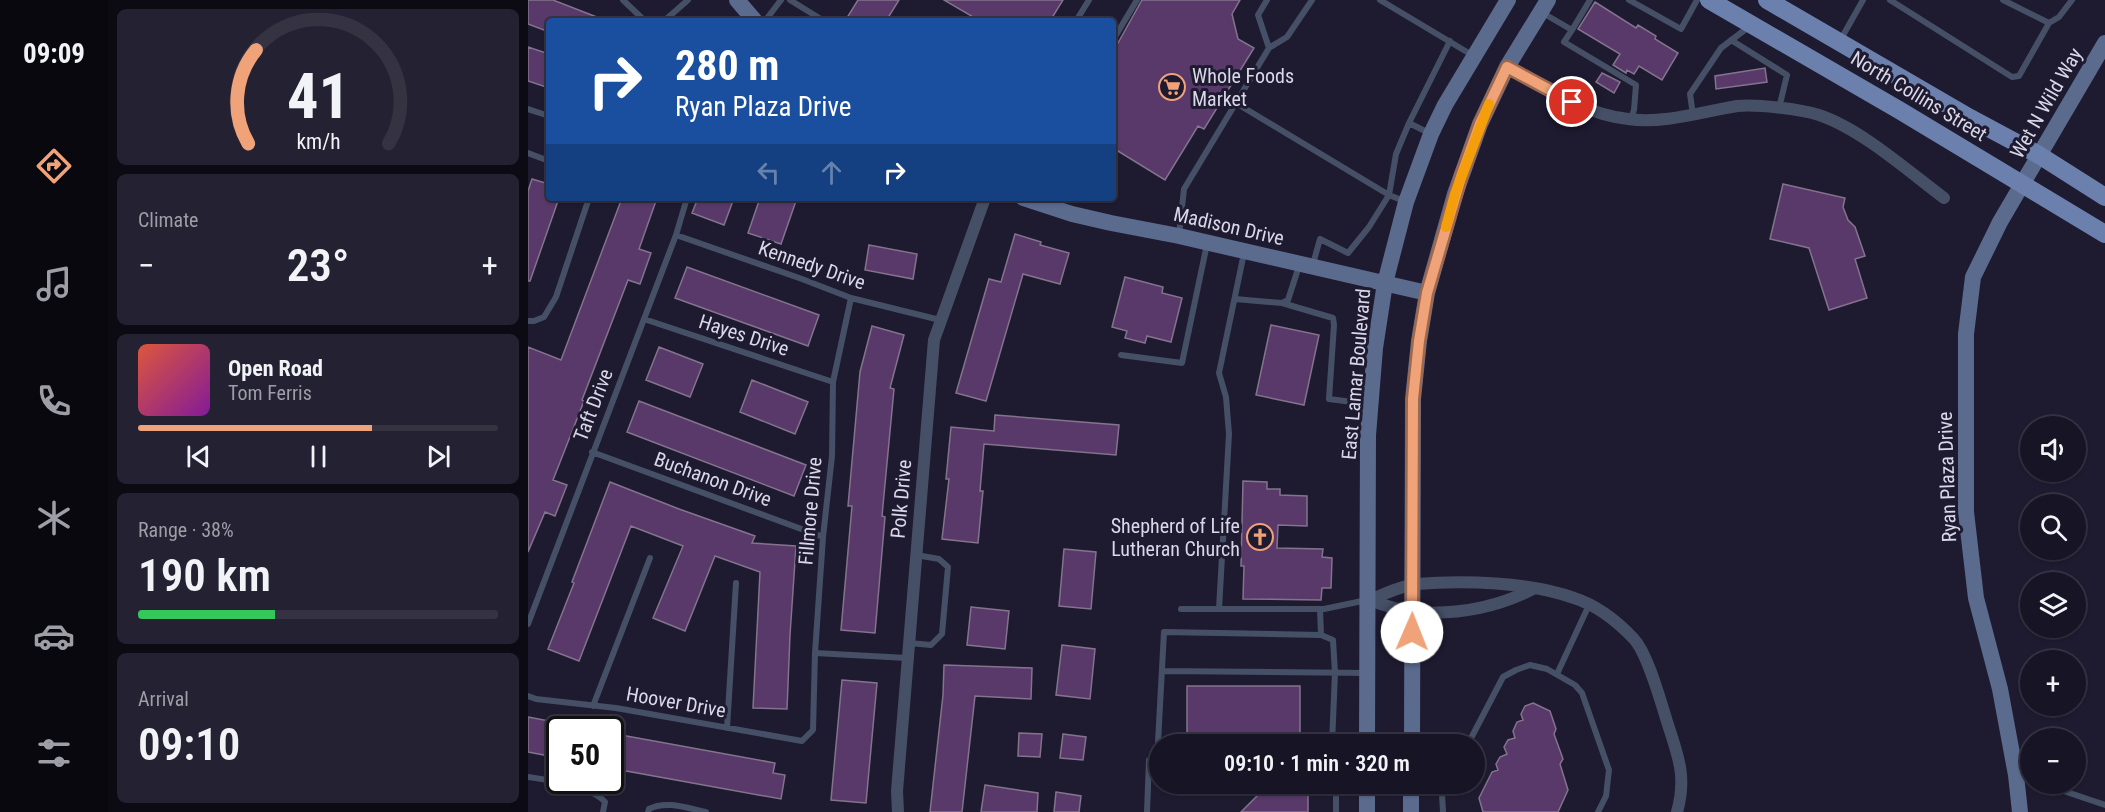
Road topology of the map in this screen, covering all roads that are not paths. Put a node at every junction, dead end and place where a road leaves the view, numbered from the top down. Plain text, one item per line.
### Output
1 (623, 0) edge
2 (688, 0) edge
3 (737, 0) edge
4 (781, 0) edge
5 (790, 0) edge
6 (1089, 0) edge
7 (1137, 0) edge
8 (1267, 0) edge
9 (1312, 0) edge
10 (1380, 0) edge
11 (1508, 0) edge
12 (1590, 0) edge
13 (1629, 0) edge
14 (1697, 0) edge
15 (1709, 0) edge
16 (1767, 0) edge
17 (1863, 0) edge
18 (1890, 0) edge
19 (2003, 0) edge
20 (2072, 0) edge
21 (1638, 2) edge
22 (1544, 6) edge
23 (642, 18) edge
24 (667, 18) edge
25 (752, 18) edge
26 (767, 18) edge
27 (819, 18) edge
28 (1078, 18) edge
29 (2049, 23) junction
30 (1751, 25) junction
31 (1572, 30) junction
32 (1116, 35) edge
33 (1731, 40) junction
34 (1450, 41) junction
35 (1839, 42) junction
36 (2105, 43) edge
37 (1269, 48) junction
38 (1474, 56) junction
39 (1507, 67) junction
40 (1236, 103) junction
41 (1779, 108) junction
42 (528, 109) edge
43 (546, 115) edge
44 (1693, 116) junction
45 (1630, 120) junction
46 (1410, 123) junction
47 (1431, 134) junction
48 (528, 153) edge
49 (2039, 155) junction
50 (546, 160) edge
51 (2022, 184) junction
52 (1389, 195) junction
53 (2105, 197) edge
54 (1944, 198) dead end
55 (588, 201) edge
56 (686, 201) edge
57 (984, 201) edge
58 (1032, 201) edge
59 (1406, 202) junction
60 (2105, 234) edge
61 (676, 235) junction
62 (1179, 236) junction
63 (1207, 242) junction
64 (1244, 251) junction
65 (1306, 265) junction
66 (1384, 283) junction
67 (1427, 293) junction
68 (851, 298) junction
69 (1235, 300) junction
70 (1282, 303) junction
71 (644, 319) junction
72 (940, 320) junction
73 (531, 321) edge
74 (1121, 355) dead end
75 (833, 382) junction
76 (1370, 404) junction
77 (592, 452) junction
78 (823, 537) junction
79 (916, 555) junction
80 (650, 558) dead end
81 (736, 583) dead end
82 (1414, 585) junction
83 (1534, 589) junction
84 (1368, 600) junction
85 (1589, 605) junction
86 (1181, 609) dead end
87 (1219, 609) junction
88 (1320, 609) junction
89 (1412, 612) junction
90 (528, 624) edge
91 (1321, 635) junction
92 (908, 643) junction
93 (815, 653) junction
94 (907, 658) junction
95 (1162, 671) junction
96 (1335, 673) junction
97 (1367, 673) junction
98 (1557, 674) junction
99 (528, 696) edge
100 (593, 706) junction
101 (727, 728) junction
102 (813, 730) joint
103 (1158, 734) edge
104 (1332, 734) edge
105 (1367, 734) edge
106 (1412, 734) edge
107 (1473, 734) edge
108 (1149, 759) edge
109 (2020, 765) edge
110 (528, 777) edge
111 (1336, 794) edge
112 (1367, 794) edge
113 (1411, 794) edge
114 (1442, 794) edge
115 (2022, 794) edge
116 (2072, 794) edge
117 (2105, 805) edge
118 (603, 812) edge
119 (648, 812) edge
120 (706, 812) edge
121 (897, 812) edge
122 (1147, 812) edge
123 (1336, 812) edge
124 (1367, 812) edge
125 (1411, 812) edge
126 (1443, 812) edge
127 (1598, 812) edge
128 (1677, 812) edge
129 (2020, 812) edge

1 - 23 lane
2 - 24 lane
3 - 25 main road
4 - 26 lane
5 - 27 lane
6 - 28 lane
7 - 32 lane
8 - 37 lane
9 - 37 lane
10 - 34 lane
11 - 38 main road, East Lamar Boulevard
12 - 31 lane
13 - 21 lane
14 - 21 lane
15 - 30 main road, North Collins Street
16 - 35 main road, North Collins Street
17 - 35 lane
18 - 29 lane
19 - 29 lane
20 - 29 lane
22 - 31 lane
22 - 39 main road
30 - 33 lane
30 - 51 main road, North Collins Street
31 - 45 lane
33 - 41 lane
33 - 44 lane
34 - 38 lane
34 - 46 lane
35 - 49 main road, North Collins Street
36 - 49 main road, Wet N Wild Way
37 - 40 lane
38 - 47 main road, East Lamar Boulevard
39 - 45 street
39 - 67 main road
40 - 52 lane
40 - 62 lane
41 - 44 street
41 - 54 street
42 - 43 lane
44 - 45 street
46 - 47 lane
46 - 52 lane
47 - 59 main road, East Lamar Boulevard
48 - 50 lane
49 - 51 main road, Wet N Wild Way
49 - 53 main road, North Collins Street
51 - 60 main road, North Collins Street
51 - 109 main road, Ryan Plaza Drive
52 - 59 lane
52 - 65 lane
55 - 73 lane
56 - 61 lane, Taft Drive
57 - 72 street, Polk Drive
58 - 62 main road, Madison Drive
59 - 66 main road, East Lamar Boulevard
61 - 68 lane, Kennedy Drive
61 - 71 lane, Taft Drive
62 - 63 main road, Madison Drive
63 - 64 main road, Madison Drive
63 - 74 lane
64 - 65 main road, Madison Drive
64 - 69 lane
65 - 66 main road, Madison Drive
65 - 70 lane
66 - 67 main road, Madison Drive
66 - 76 main road, East Lamar Boulevard
67 - 82 main road
68 - 72 lane, Kennedy Drive
68 - 75 lane, Fillmore Drive
69 - 70 lane
69 - 87 lane
70 - 76 lane
71 - 75 lane, Hayes Drive
71 - 77 lane, Taft Drive
72 - 79 street, Polk Drive
75 - 78 lane, Fillmore Drive
76 - 84 main road, East Lamar Boulevard
77 - 78 lane, Buchanon Drive
77 - 90 lane, Taft Drive
78 - 93 lane, Fillmore Drive
79 - 92 street, Polk Drive
79 - 92 lane
80 - 100 lane
81 - 101 lane
82 - 83 street
82 - 84 street
82 - 89 main road
83 - 85 street
83 - 89 street
84 - 88 lane
84 - 89 street
84 - 97 main road, East Lamar Boulevard
85 - 98 lane
85 - 128 street
86 - 87 lane
87 - 88 lane
88 - 91 lane
89 - 106 main road
91 - 95 lane
91 - 96 lane
92 - 94 street, Polk Drive
93 - 94 lane
93 - 102 lane, Fillmore Drive
94 - 121 street, Polk Drive
95 - 96 lane
95 - 103 lane
96 - 97 lane
96 - 104 lane
97 - 105 main road, East Lamar Boulevard
98 - 107 lane
98 - 127 lane
99 - 100 lane, Hoover Drive
100 - 101 lane, Hoover Drive
101 - 102 lane, Hoover Drive
108 - 122 lane
110 - 118 lane
111 - 123 lane
112 - 124 main road
113 - 125 main road
114 - 126 lane
115 - 129 main road, Ryan Plaza Drive
116 - 117 lane
119 - 120 lane

